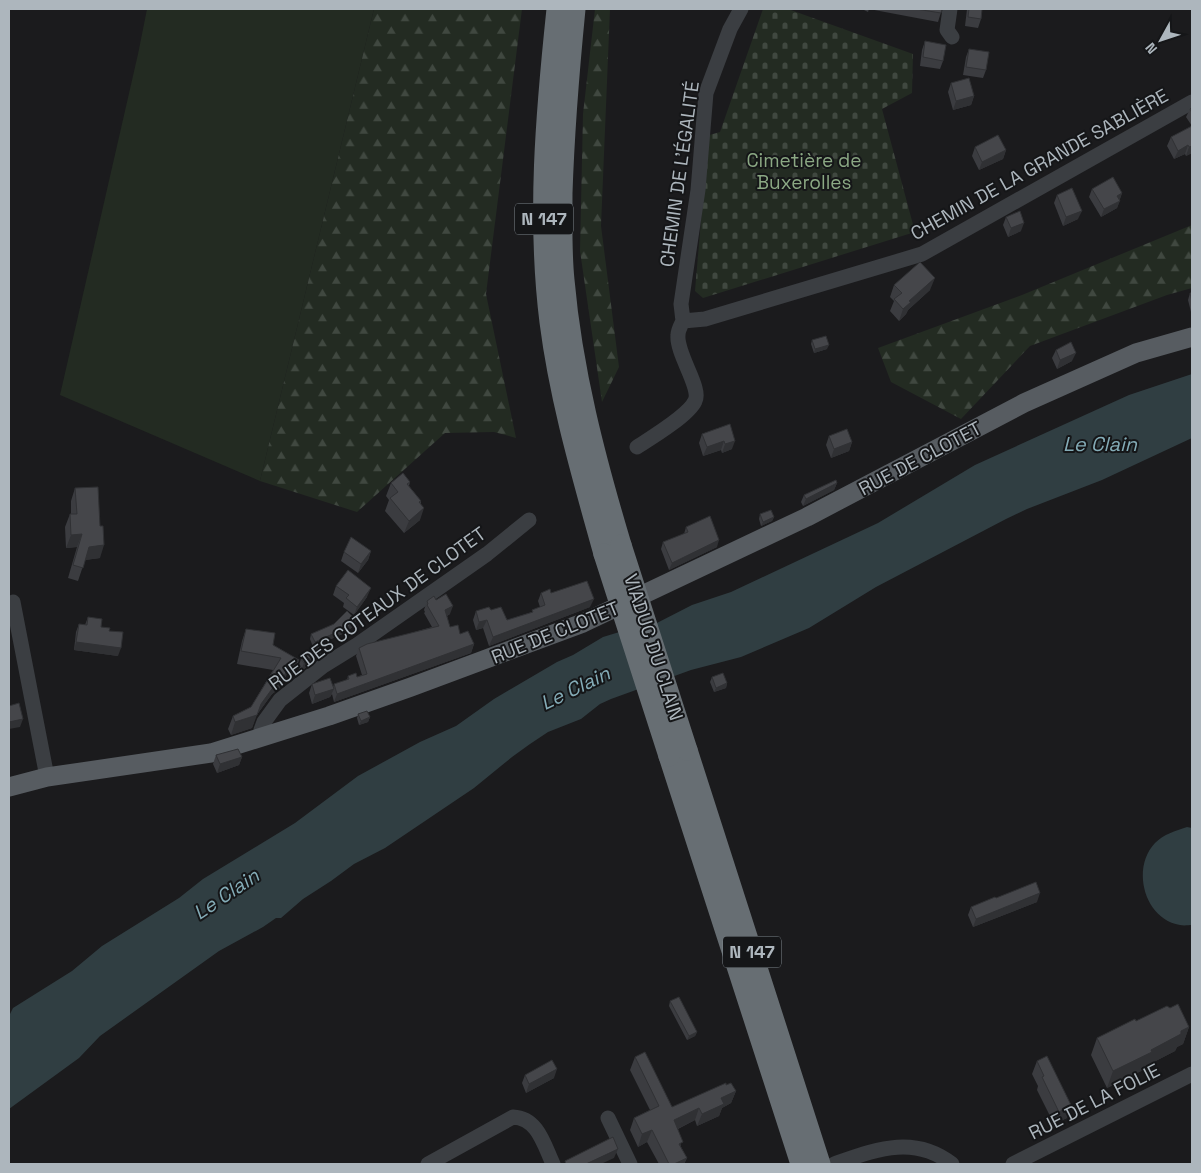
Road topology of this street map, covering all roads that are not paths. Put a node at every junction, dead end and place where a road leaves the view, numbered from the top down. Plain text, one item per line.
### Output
1 (557, 9) edge
2 (576, 9) edge
3 (741, 9) edge
4 (950, 9) edge
5 (952, 37) dead end
6 (1192, 102) edge
7 (683, 320) junction
8 (1192, 337) edge
9 (638, 447) dead end
10 (529, 520) dead end
11 (613, 550) junction
12 (13, 602) dead end
13 (262, 736) junction
14 (47, 777) junction
15 (9, 787) edge
16 (1192, 1074) edge
17 (608, 1118) dead end
18 (814, 1162) edge
19 (428, 1164) edge
20 (553, 1164) edge
21 (630, 1164) edge
22 (952, 1164) edge
23 (1013, 1164) edge

1 - 11 highway, N 147
2 - 11 highway, N 147
3 - 7 street, CHEMIN DE L'ÉGALITÉ
4 - 5 street
6 - 7 street, CHEMIN DE LA GRANDE SABLIÈRE
7 - 9 street
8 - 13 main road, RUE DE CLOTET
10 - 13 street, RUE DES COTEAUX DE CLOTET
11 - 18 highway, VIADUC DU CLAIN / N 147, bridge
12 - 14 street
13 - 14 main road, RUE DE CLOTET
14 - 15 main road, RUE DE CLOTET
16 - 23 street, RUE DE LA FOLIE
17 - 21 street
18 - 22 street
19 - 20 street

